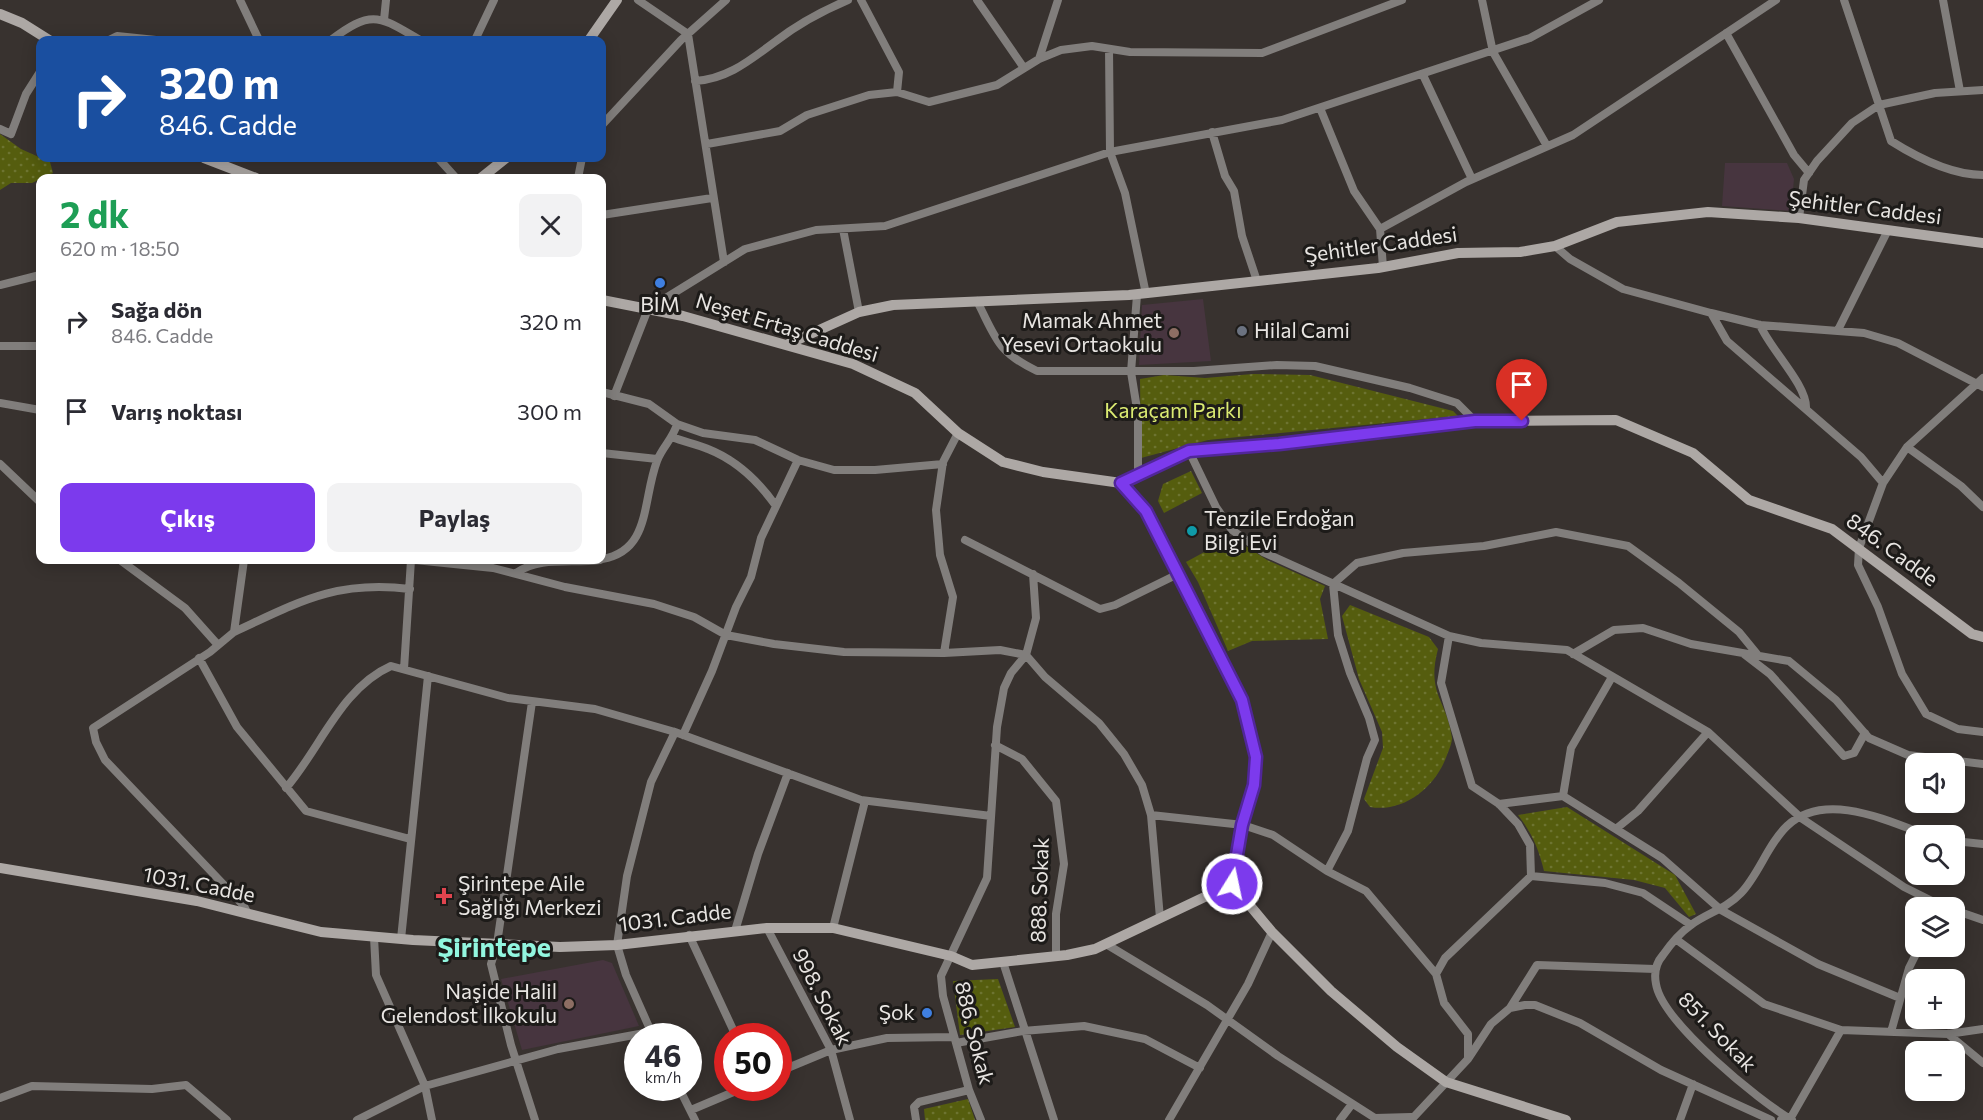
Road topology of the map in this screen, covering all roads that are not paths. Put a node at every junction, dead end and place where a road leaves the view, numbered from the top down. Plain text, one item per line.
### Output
1 (240, 0) edge
2 (386, 0) edge
3 (494, 0) edge
4 (618, 0) edge
5 (638, 0) edge
6 (726, 0) edge
7 (848, 0) edge
8 (861, 0) edge
9 (977, 0) edge
10 (1058, 0) edge
11 (1402, 0) edge
12 (1482, 0) edge
13 (1599, 0) edge
14 (1776, 0) edge
15 (1844, 0) edge
16 (1943, 0) edge
17 (0, 14) edge
18 (384, 20) junction
19 (1726, 33) junction
20 (688, 34) junction
21 (43, 36) edge
22 (256, 36) edge
23 (337, 36) edge
24 (413, 36) edge
25 (477, 36) edge
26 (592, 36) edge
27 (1109, 49) junction
28 (1493, 52) junction
29 (1039, 59) junction
30 (1024, 68) junction
31 (1423, 75) junction
32 (36, 78) edge
33 (695, 81) junction
34 (1983, 90) edge
35 (1960, 91) junction
36 (897, 92) junction
37 (1878, 105) junction
38 (1320, 108) junction
39 (606, 121) edge
40 (0, 129) edge
41 (1212, 132) junction
42 (707, 144) junction
43 (1547, 146) junction
44 (1110, 152) junction
45 (214, 162) edge
46 (442, 162) edge
47 (501, 162) edge
48 (246, 174) edge
49 (452, 174) edge
50 (486, 174) edge
51 (1809, 174) junction
52 (1983, 175) edge
53 (1472, 179) junction
54 (712, 198) junction
55 (606, 214) edge
56 (1799, 218) junction
57 (843, 229) junction
58 (1380, 229) junction
59 (1887, 230) junction
60 (1983, 243) edge
61 (1555, 246) junction
62 (724, 262) junction
63 (1383, 267) junction
64 (36, 275) edge
65 (1257, 281) junction
66 (0, 285) edge
67 (1141, 294) junction
68 (606, 301) edge
69 (977, 301) junction
70 (648, 309) junction
71 (859, 312) junction
72 (1711, 313) junction
73 (1760, 325) junction
74 (1838, 330) junction
75 (786, 345) junction
76 (0, 346) edge
77 (36, 346) edge
78 (1131, 372) junction
79 (1981, 383) edge
80 (606, 393) edge
81 (614, 396) junction
82 (0, 403) edge
83 (1806, 408) junction
84 (36, 409) edge
85 (1475, 421) junction
86 (677, 424) junction
87 (958, 434) junction
88 (672, 437) junction
89 (1906, 447) junction
90 (1189, 451) junction
91 (606, 453) edge
92 (657, 459) junction
93 (798, 460) junction
94 (0, 464) edge
95 (943, 464) junction
96 (1138, 475) junction
97 (1121, 483) junction
98 (1883, 483) junction
99 (36, 498) edge
100 (776, 506) junction
101 (1983, 507) edge
102 (965, 540) dead end
103 (1859, 548) junction
104 (606, 557) edge
105 (125, 564) edge
106 (243, 564) edge
107 (413, 564) edge
108 (494, 564) edge
109 (534, 564) edge
110 (516, 573) junction
111 (1033, 574) junction
112 (1178, 574) junction
113 (1333, 584) junction
114 (410, 589) junction
115 (234, 632) junction
116 (726, 635) junction
117 (1449, 636) junction
118 (1983, 637) edge
119 (218, 645) junction
120 (944, 653) junction
121 (1573, 654) junction
122 (1744, 654) junction
123 (1757, 654) junction
124 (1026, 655) junction
125 (199, 658) junction
126 (404, 669) junction
127 (428, 675) junction
128 (1612, 677) junction
129 (532, 702) junction
130 (1708, 732) junction
131 (1983, 732) edge
132 (1865, 733) junction
133 (679, 734) junction
134 (996, 745) junction
135 (1983, 764) edge
136 (788, 773) junction
137 (286, 788) junction
138 (1563, 796) junction
139 (866, 801) junction
140 (1499, 804) junction
141 (1151, 815) junction
142 (991, 816) junction
143 (1801, 818) junction
144 (1242, 825) junction
145 (1905, 827) edge
146 (1617, 828) junction
147 (410, 839) junction
148 (1965, 842) edge
149 (1983, 844) edge
150 (0, 868) edge
151 (1327, 871) junction
152 (1531, 876) junction
153 (1232, 884) junction
154 (1923, 897) edge
155 (1721, 910) junction
156 (248, 914) junction
157 (1965, 914) edge
158 (1160, 918) junction
159 (1983, 920) edge
160 (1691, 925) junction
161 (833, 927) junction
162 (766, 928) junction
163 (735, 931) junction
164 (1272, 932) junction
165 (689, 935) junction
166 (374, 937) junction
167 (400, 939) junction
168 (1677, 940) junction
169 (497, 944) junction
170 (1106, 944) junction
171 (617, 945) junction
172 (951, 956) junction
173 (1056, 956) junction
174 (1914, 957) edge
175 (1003, 962) junction
176 (1655, 969) junction
177 (1436, 974) junction
178 (1900, 998) junction
179 (1510, 1008) junction
180 (1228, 1020) junction
181 (647, 1023) edge
182 (730, 1023) edge
183 (1983, 1029) edge
184 (1023, 1030) junction
185 (1841, 1030) junction
186 (1891, 1032) junction
187 (1948, 1034) junction
188 (624, 1038) edge
189 (955, 1040) junction
190 (831, 1050) junction
191 (1468, 1059) junction
192 (516, 1061) junction
193 (1983, 1063) edge
194 (792, 1066) edge
195 (1200, 1068) junction
196 (1446, 1082) junction
197 (1693, 1084) junction
198 (424, 1086) junction
199 (969, 1090) junction
200 (0, 1098) edge
201 (714, 1100) edge
202 (686, 1101) edge
203 (1352, 1104) junction
204 (691, 1110) junction
205 (1411, 1119) edge
206 (227, 1120) edge
207 (357, 1120) edge
208 (432, 1120) edge
209 (535, 1120) edge
210 (695, 1120) edge
211 (850, 1120) edge
212 (916, 1120) edge
213 (981, 1120) edge
214 (1054, 1120) edge
215 (1168, 1120) edge
216 (1340, 1120) edge
217 (1566, 1120) edge
218 (1680, 1120) edge
219 (1771, 1120) edge
220 (1781, 1120) edge
221 (1791, 1120) edge

1 - 22 street
2 - 18 street
3 - 25 street
4 - 26 street
5 - 20 street
6 - 20 street
7 - 33 street
8 - 36 street
9 - 30 street
10 - 29 street
11 - 27 street
12 - 28 street
13 - 28 street
14 - 19 street
15 - 37 street
16 - 35 street
17 - 21 street
18 - 23 street
18 - 24 street
19 - 43 street
19 - 51 street
20 - 33 street
20 - 39 street
27 - 29 street
27 - 44 street
28 - 31 street
28 - 43 street
29 - 30 street
30 - 36 street
31 - 38 street
31 - 53 street
32 - 40 street
33 - 42 street
34 - 35 street
35 - 37 street
36 - 42 street
37 - 51 street
37 - 52 street
38 - 41 street
38 - 58 street
41 - 44 street
41 - 65 street
42 - 54 street
43 - 53 street
44 - 57 street
44 - 67 street
45 - 48 street
46 - 49 street
47 - 50 street
51 - 56 street
53 - 58 street
54 - 55 street
54 - 62 street
56 - 59 street, Şehitler Caddesi
56 - 61 street, Şehitler Caddesi
57 - 62 street
57 - 71 street
58 - 63 street
59 - 60 street, Şehitler Caddesi
59 - 74 street
61 - 63 street, Şehitler Caddesi
61 - 72 street
62 - 70 street
63 - 65 street, Şehitler Caddesi
64 - 66 street
65 - 67 street, Şehitler Caddesi
67 - 69 street, Şehitler Caddesi
67 - 78 street
68 - 70 street, Neşet Ertaş Caddesi
69 - 71 street, Şehitler Caddesi
69 - 78 street
70 - 75 street, Neşet Ertaş Caddesi
70 - 81 street
71 - 75 street, Şehitler Caddesi
72 - 73 street
72 - 83 street
73 - 74 street
73 - 83 street
74 - 79 street
75 - 87 street, Neşet Ertaş Caddesi
76 - 77 street
78 - 85 street
78 - 96 street
79 - 89 street
80 - 81 street
81 - 86 street
82 - 84 street
83 - 98 street
85 - 90 street, 846. Cadde
85 - 103 street, 846. Cadde
86 - 88 street
86 - 93 street
87 - 95 street
87 - 97 street, Neşet Ertaş Caddesi
88 - 92 street
88 - 100 street
89 - 98 street
89 - 101 street
90 - 96 street, 846. Cadde
90 - 113 street
91 - 92 street
92 - 104 street
93 - 95 street
93 - 100 street
94 - 99 street
95 - 120 street
96 - 97 street, 846. Cadde
97 - 112 street
98 - 103 street
100 - 116 street
102 - 111 street
103 - 118 street, 846. Cadde
103 - 131 street
105 - 119 street
106 - 115 street
107 - 114 street
108 - 110 street
109 - 110 street
110 - 116 street
111 - 112 street
111 - 124 street
112 - 144 street
113 - 117 street
113 - 123 street
113 - 151 street
114 - 115 street
114 - 126 street
115 - 119 street
116 - 120 street
116 - 133 street
117 - 121 street
117 - 140 street
119 - 125 street
120 - 124 street
121 - 122 street
121 - 128 street
122 - 123 street
122 - 132 street
123 - 132 street
124 - 134 street, 886. Sokak
124 - 141 street
125 - 137 street
125 - 156 street
126 - 127 street
126 - 137 street
127 - 129 street
127 - 147 street
128 - 130 street
128 - 138 street
129 - 133 street
129 - 169 street
130 - 143 street
130 - 146 street
132 - 135 street
133 - 136 street
133 - 171 street
134 - 142 street, 886. Sokak
134 - 173 street, 888. Sokak
136 - 139 street
136 - 163 street
137 - 147 street
138 - 140 street
138 - 146 street
139 - 142 street
139 - 161 street
140 - 152 street
141 - 144 street
141 - 158 street
142 - 172 street, 886. Sokak
143 - 145 street
143 - 154 street
143 - 155 street
144 - 151 street
144 - 153 street
146 - 155 street
147 - 167 street
148 - 149 street
150 - 156 street, 1031. Cadde
151 - 177 street
152 - 160 street
152 - 177 street
153 - 158 street, 1031. Cadde
153 - 164 street
155 - 160 street
155 - 178 street
156 - 166 street, 1031. Cadde
157 - 159 street
158 - 170 street, 1031. Cadde
160 - 168 street
161 - 162 street, 1031. Cadde
161 - 172 street, 1031. Cadde
162 - 163 street, 1031. Cadde
162 - 190 street, 998. Sokak
163 - 165 street, 1031. Cadde
164 - 180 street
164 - 196 street
165 - 171 street, 1031. Cadde
165 - 182 street
166 - 167 street, 1031. Cadde
166 - 198 street
167 - 169 street, 1031. Cadde
168 - 176 street
168 - 185 street
169 - 171 street, 1031. Cadde
169 - 192 street
170 - 173 street, 1031. Cadde
170 - 180 street
171 - 181 street
172 - 175 street, 1031. Cadde
172 - 189 street, 886. Sokak
173 - 175 street, 1031. Cadde
174 - 178 street
175 - 184 street
176 - 179 street
176 - 221 street, 851. Sokak
177 - 191 street
178 - 186 street
179 - 191 street
179 - 197 street
180 - 195 street
180 - 203 street
183 - 187 street
184 - 189 street
184 - 195 street
184 - 214 street
185 - 186 street
185 - 221 street
186 - 187 street
187 - 193 street
188 - 192 street
189 - 190 street
189 - 199 street, 886. Sokak
190 - 194 street
190 - 211 street, 998. Sokak
191 - 196 street
192 - 198 street
192 - 209 street
195 - 215 street
196 - 205 street
196 - 217 street
197 - 218 street
197 - 219 street
198 - 207 street
198 - 208 street
199 - 212 street
199 - 213 street, 886. Sokak
200 - 206 street
201 - 204 street
202 - 204 street
203 - 205 street
203 - 216 street
204 - 210 street
220 - 221 street

